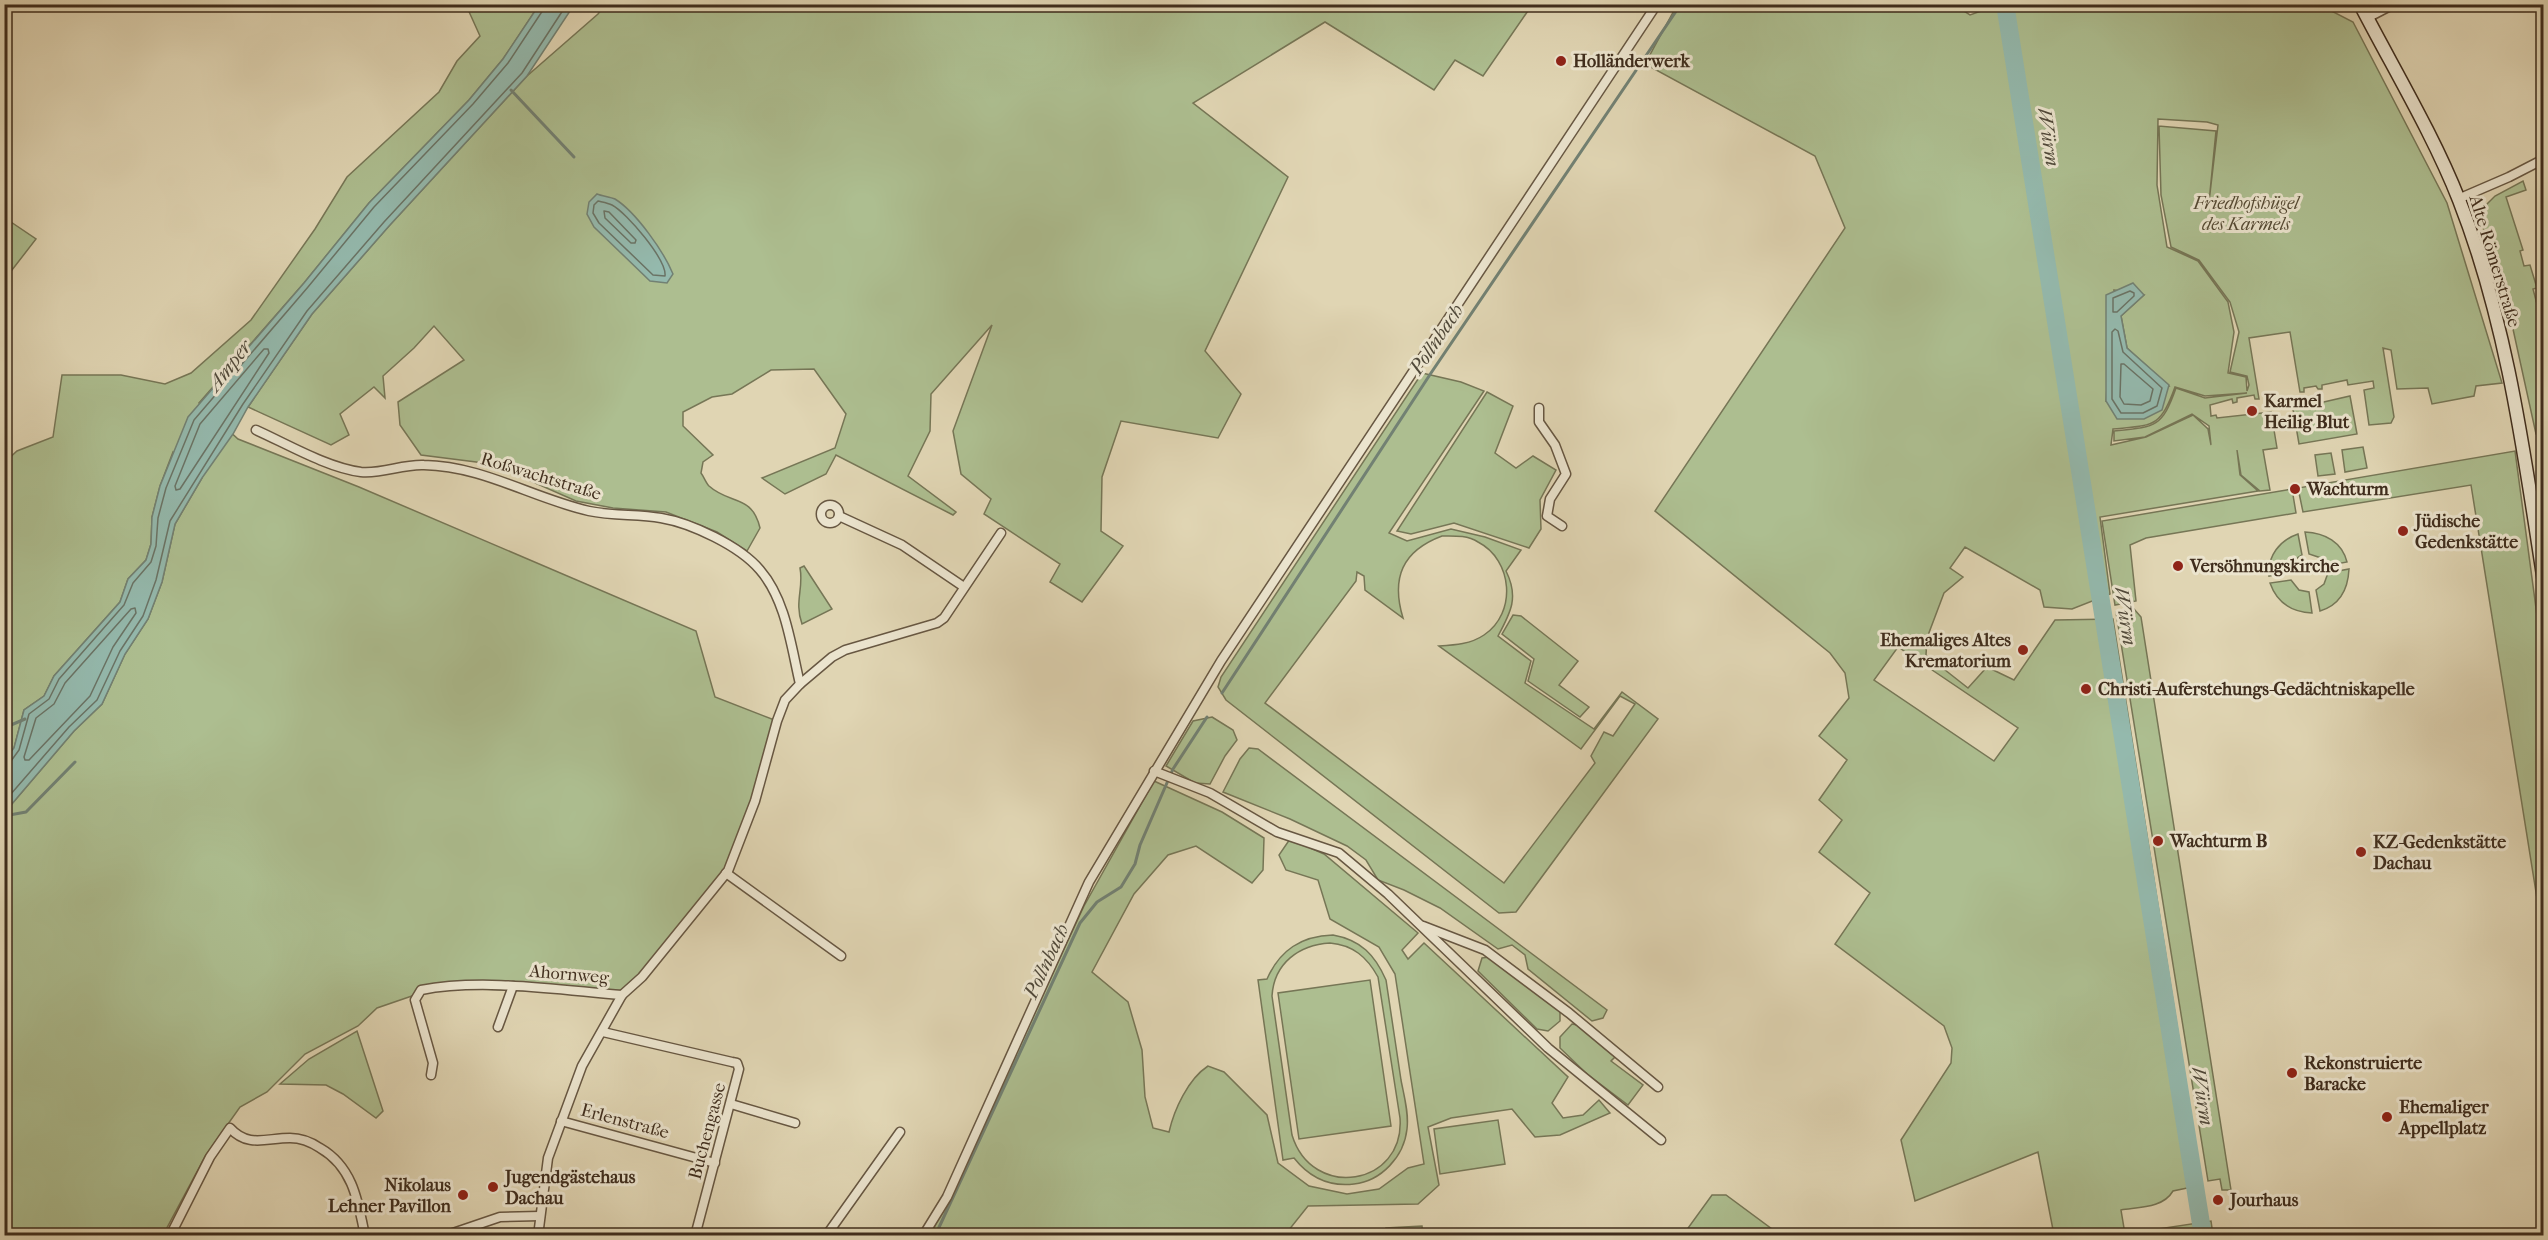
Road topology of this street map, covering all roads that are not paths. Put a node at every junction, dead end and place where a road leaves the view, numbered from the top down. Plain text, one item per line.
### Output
1 (1657, 4) edge
2 (2360, 4) edge
3 (2394, 4) edge
4 (2367, 18) junction
5 (2544, 159) edge
6 (2458, 198) junction
7 (1539, 408) dead end
8 (256, 430) dead end
9 (822, 509) dead end
10 (1562, 526) dead end
11 (1001, 533) dead end
12 (2544, 582) edge
13 (964, 587) junction
14 (800, 684) junction
15 (1154, 771) junction
16 (726, 873) junction
17 (1419, 924) junction
18 (841, 956) dead end
19 (513, 986) junction
20 (622, 995) junction
21 (498, 1027) dead end
22 (603, 1032) junction
23 (431, 1075) dead end
24 (1658, 1087) dead end
25 (731, 1104) junction
26 (561, 1121) junction
27 (795, 1123) dead end
28 (900, 1132) dead end
29 (1661, 1140) dead end
30 (716, 1164) junction
31 (540, 1216) junction
32 (170, 1236) edge
33 (365, 1236) edge
34 (435, 1236) edge
35 (538, 1236) edge
36 (695, 1236) edge
37 (826, 1236) edge
38 (923, 1236) edge

1 - 15 street
2 - 4 main road, Alte Römerstraße
3 - 4 street
4 - 6 main road, Alte Römerstraße
5 - 6 street
6 - 12 main road, Alte Römerstraße
7 - 10 street
8 - 14 street, Roßwachtstraße
9 - 13 street
11 - 13 street
13 - 14 street
14 - 16 street
15 - 17 street
15 - 38 street
16 - 18 street
16 - 20 street
17 - 24 street
17 - 29 street
19 - 20 street, Ahornweg
19 - 21 street, Ahornweg
19 - 23 street, Ahornweg
20 - 22 street
22 - 25 street, Buchengasse
22 - 26 street
25 - 27 street
25 - 30 street, Buchengasse
26 - 30 street, Erlenstraße
26 - 31 street
28 - 37 street
30 - 36 street, Buchengasse
31 - 34 street
31 - 35 street
32 - 33 street

